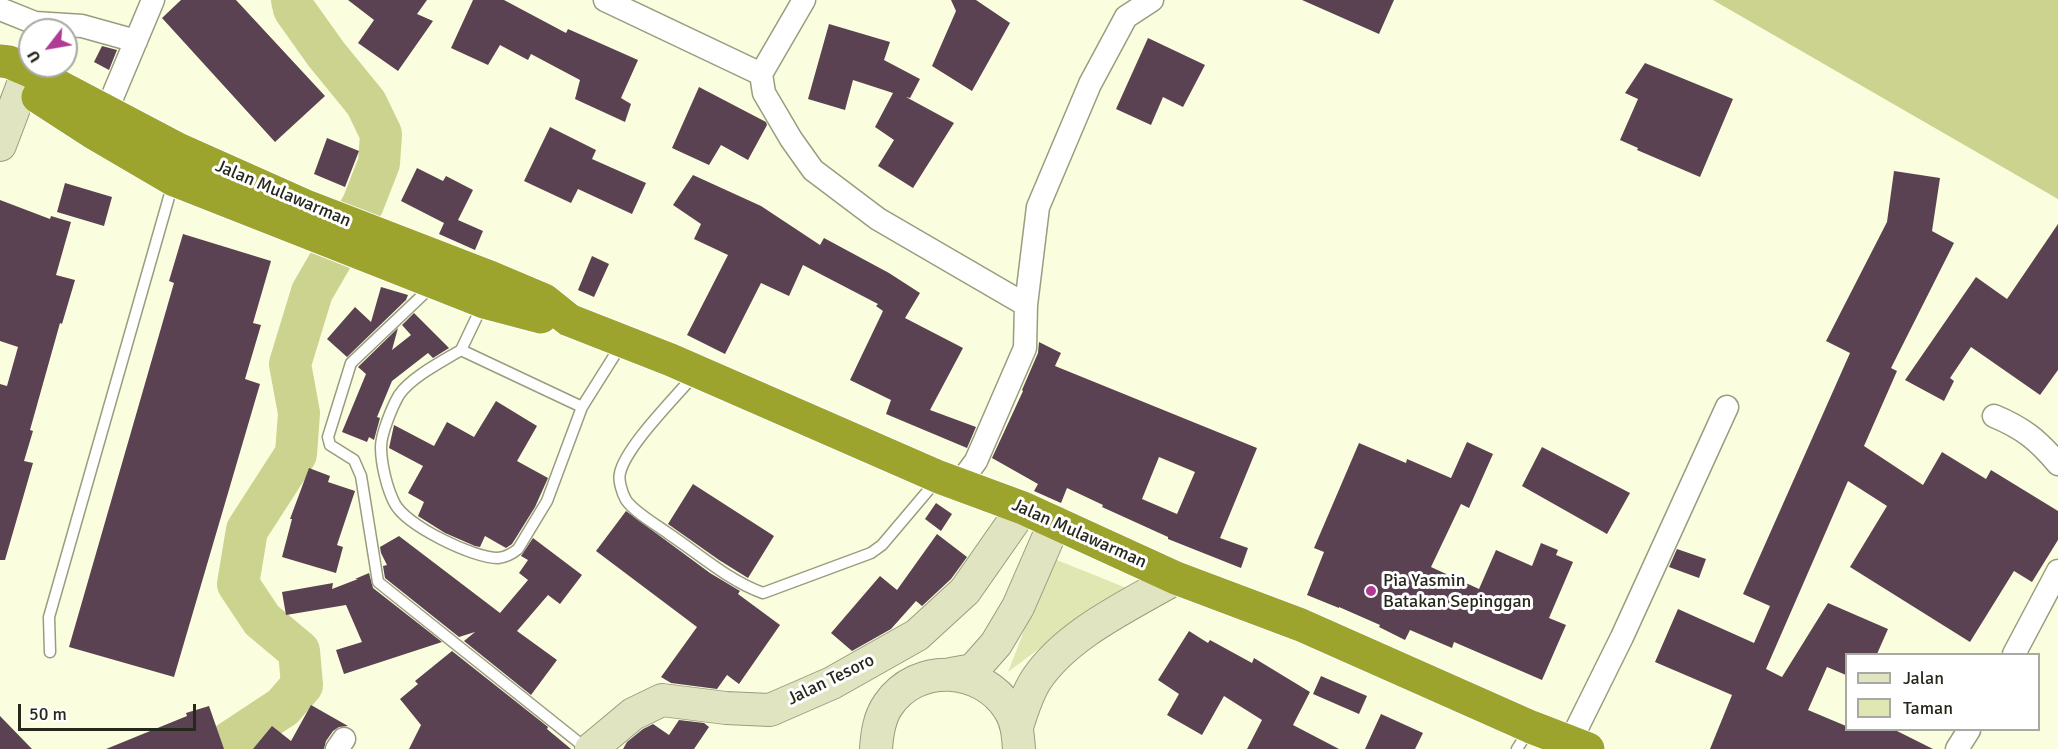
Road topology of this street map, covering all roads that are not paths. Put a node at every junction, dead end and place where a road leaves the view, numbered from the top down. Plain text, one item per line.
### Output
1 (153, 0) edge
2 (604, 0) edge
3 (804, 0) edge
4 (1152, 0) edge
5 (0, 9) edge
6 (136, 41) junction
7 (0, 61) edge
8 (761, 74) junction
9 (11, 79) edge
10 (106, 112) junction
11 (0, 145) edge
12 (174, 180) junction
13 (304, 218) junction
14 (382, 249) junction
15 (435, 282) junction
16 (484, 302) junction
17 (1026, 305) junction
18 (569, 320) junction
19 (623, 342) junction
20 (461, 350) junction
21 (698, 372) junction
22 (582, 406) junction
23 (1727, 407) dead end
24 (1994, 416) dead end
25 (2058, 464) edge
26 (949, 481) junction
27 (1023, 508) junction
28 (1055, 522) junction
29 (2058, 571) edge
30 (1176, 578) junction
31 (50, 652) dead end
32 (2015, 653) edge
33 (951, 674) junction
34 (1968, 731) edge
35 (1018, 738) edge
36 (1524, 738) edge
37 (1579, 745) edge
38 (589, 749) edge
39 (876, 749) edge
40 (1957, 749) edge

1 - 6 street
2 - 8 street
3 - 8 street
4 - 17 street
5 - 6 street
6 - 10 street
7 - 10 highway, Jalan Mulawarman
8 - 17 street
9 - 11 street
9 - 12 highway, Jalan Mulawarman
10 - 13 highway, Jalan Mulawarman
12 - 13 highway, Jalan Mulawarman
12 - 31 lane
13 - 14 highway, Jalan Mulawarman
14 - 15 highway, Jalan Mulawarman
14 - 18 highway, Jalan Mulawarman
15 - 16 highway, Jalan Mulawarman
15 - 38 lane
16 - 18 highway, Jalan Mulawarman
16 - 20 lane
17 - 26 street
18 - 19 highway, Jalan Mulawarman
19 - 21 highway, Jalan Mulawarman
19 - 22 lane
20 - 22 lane
20 - 22 lane
21 - 26 highway, Jalan Mulawarman
21 - 26 lane
23 - 37 street
24 - 25 street
26 - 27 highway, Jalan Mulawarman
27 - 28 highway, Jalan Mulawarman
27 - 38 street, Jalan Tesoro
28 - 30 highway, Jalan Mulawarman
28 - 33 street
29 - 32 street
30 - 35 street
30 - 36 highway, Jalan Mulawarman
33 - 35 street
33 - 39 street
34 - 40 street
36 - 37 highway, Jalan Mulawarman

